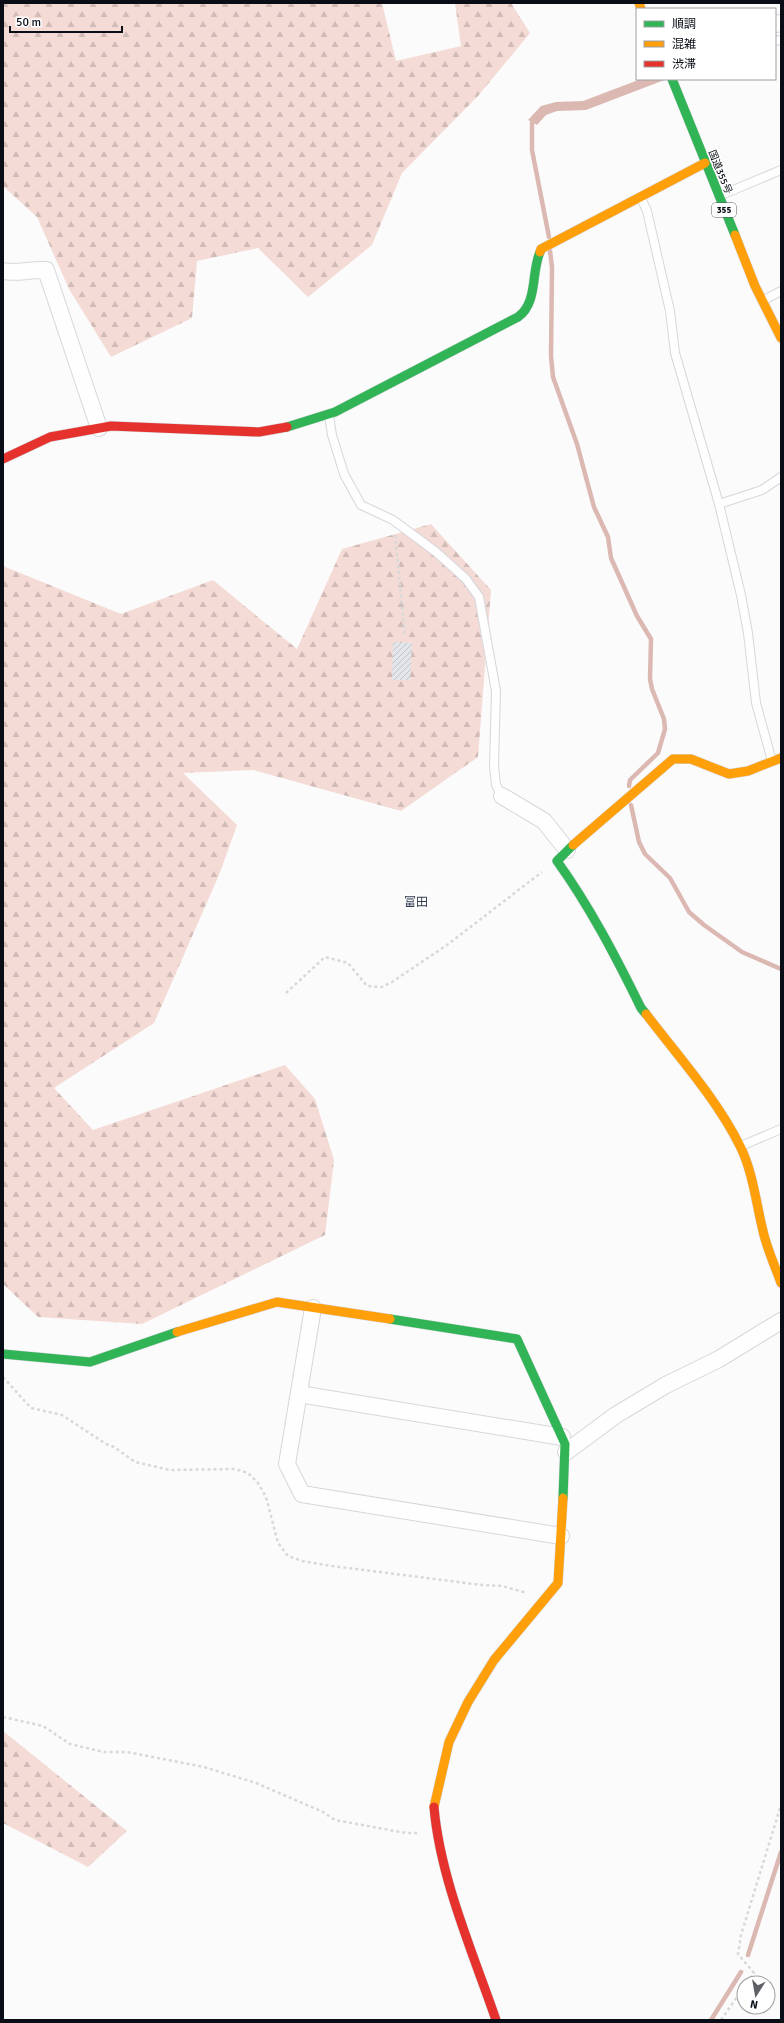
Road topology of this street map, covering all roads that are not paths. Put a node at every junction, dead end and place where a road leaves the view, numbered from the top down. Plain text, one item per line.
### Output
1 (673, 82) edge
2 (705, 163) junction
3 (781, 170) edge
4 (640, 196) junction
5 (718, 197) junction
6 (3, 271) edge
7 (781, 291) edge
8 (762, 301) junction
9 (781, 338) edge
10 (329, 414) junction
11 (99, 428) junction
12 (3, 459) edge
13 (781, 477) edge
14 (719, 504) junction
15 (777, 760) edge
16 (502, 796) joint
17 (562, 856) junction
18 (781, 1129) edge
19 (740, 1146) junction
20 (781, 1283) edge
21 (313, 1308) junction
22 (781, 1321) edge
23 (3, 1354) edge
24 (299, 1394) junction
25 (564, 1444) junction
26 (561, 1536) junction
27 (496, 2020) edge

1 - 2 main road, 国道355号 / 355
2 - 4 main road
2 - 5 main road, 国道355号 / 355
3 - 5 lane
4 - 10 main road
4 - 14 lane
5 - 8 main road, 国道355号 / 355
6 - 11 street
7 - 8 lane
8 - 9 main road, 国道355号 / 355
10 - 11 main road
10 - 16 lane
11 - 12 main road
13 - 14 lane
14 - 15 lane
15 - 17 main road
16 - 17 street
17 - 19 main road
18 - 19 lane
19 - 20 main road
21 - 23 main road
21 - 24 street
21 - 25 main road
22 - 25 street
24 - 25 street
24 - 26 street
25 - 26 main road
26 - 27 main road

